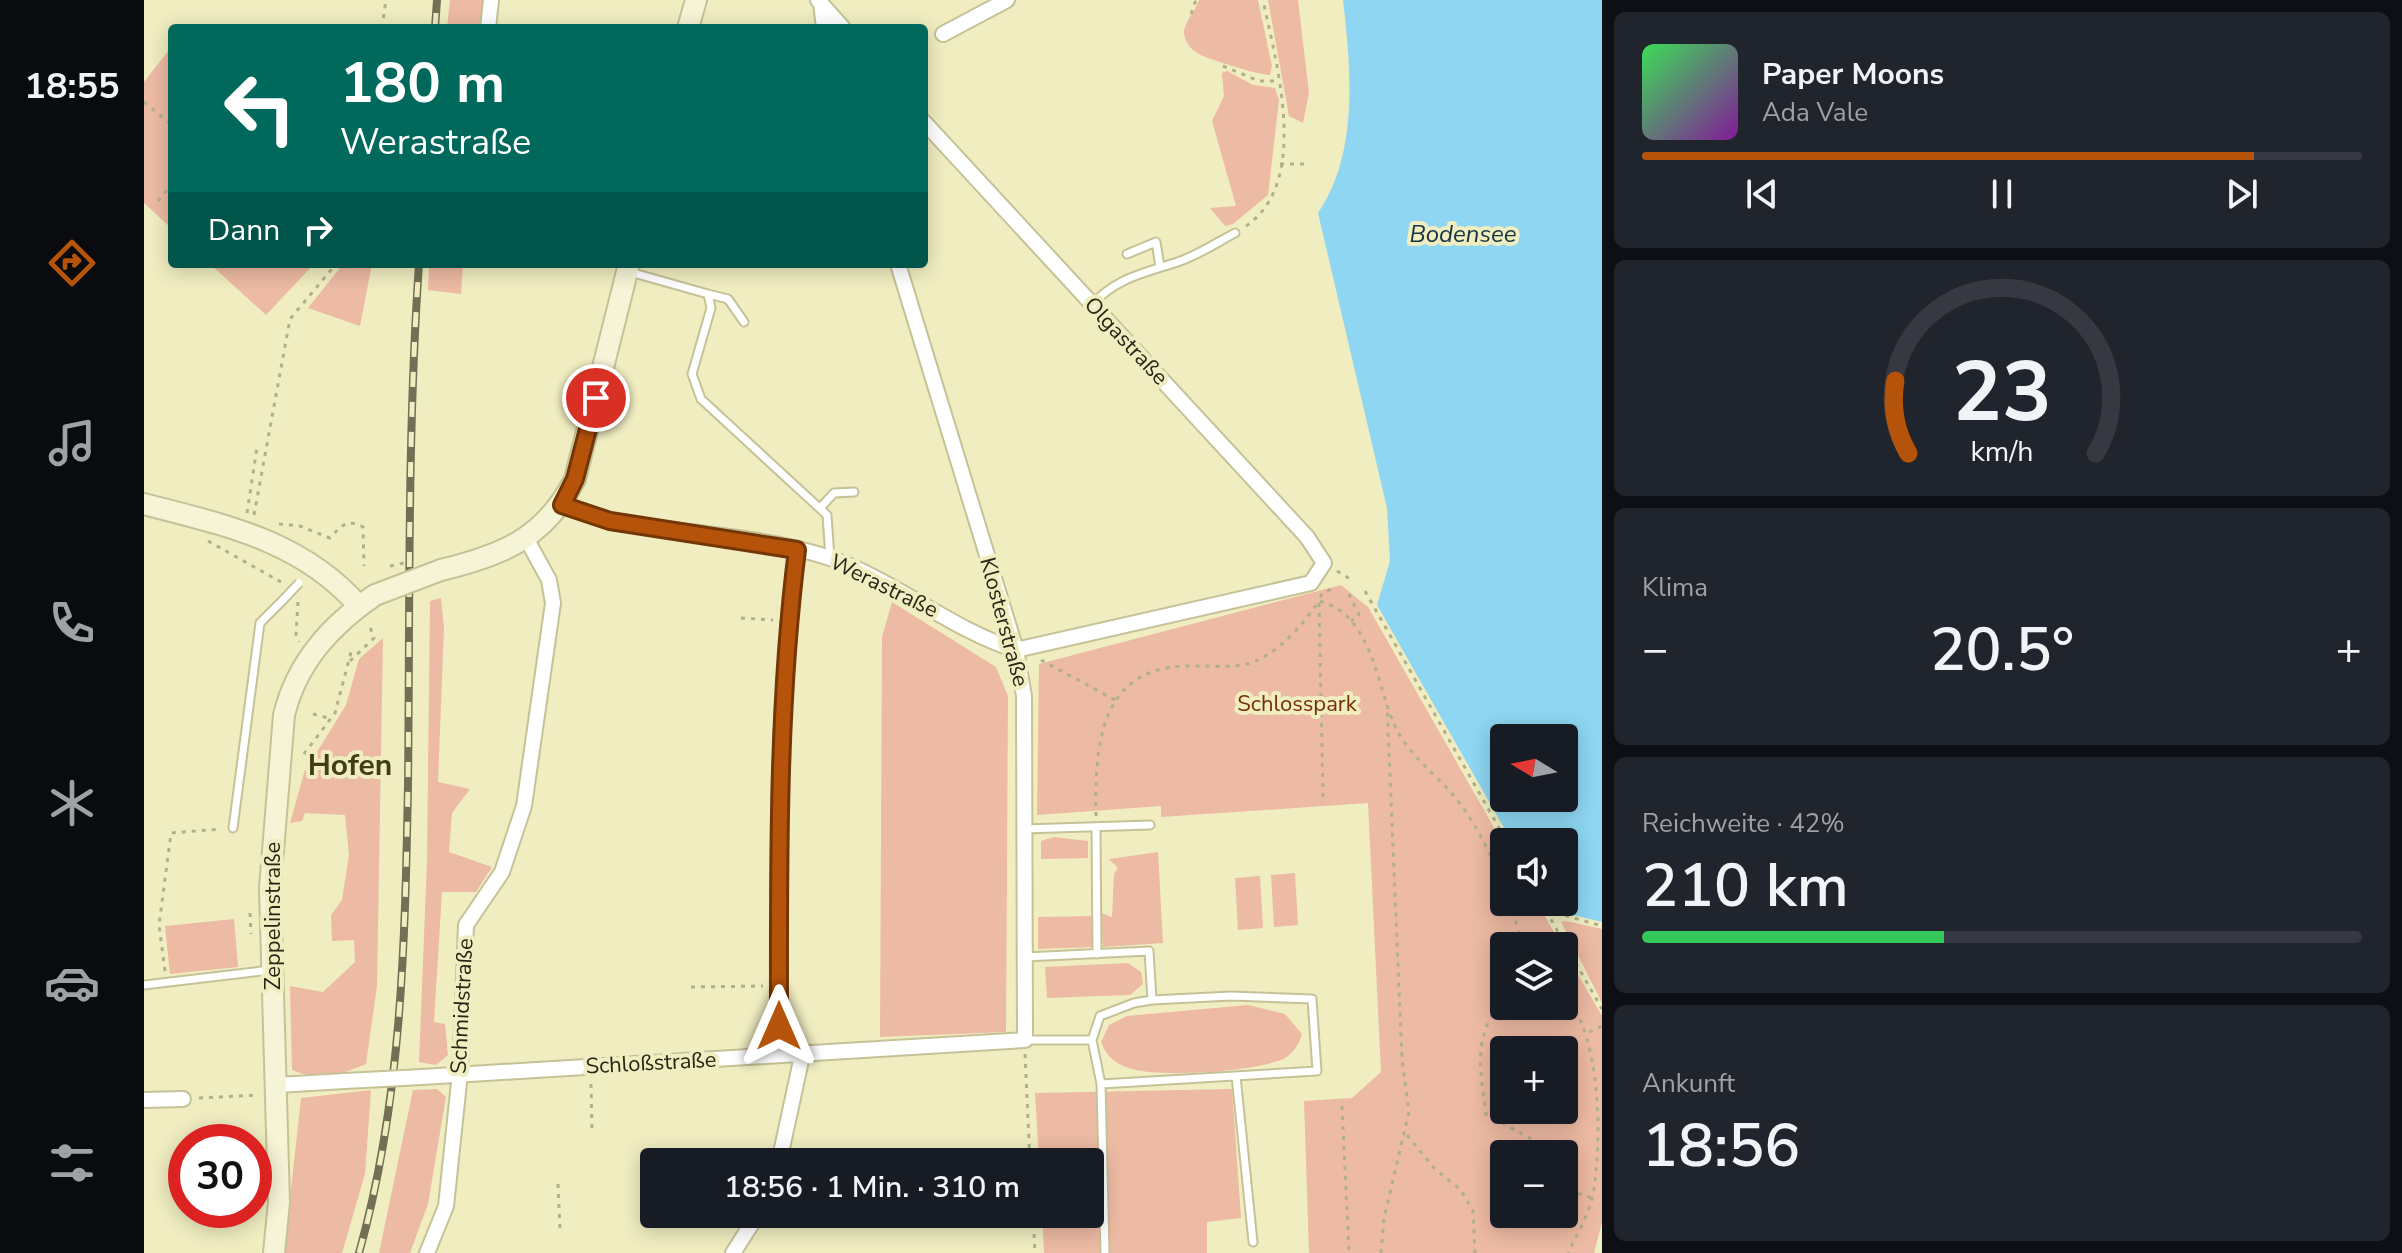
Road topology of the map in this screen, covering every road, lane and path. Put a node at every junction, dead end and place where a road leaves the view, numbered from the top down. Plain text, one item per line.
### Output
1 (386, 0) edge
2 (491, 0) edge
3 (696, 0) edge
4 (1007, 0) edge
5 (1196, 0) edge
6 (1263, 0) edge
7 (820, 1) edge
8 (989, 5) edge
9 (1191, 14) dead end
10 (383, 24) edge
11 (488, 24) edge
12 (689, 24) edge
13 (823, 24) edge
14 (840, 24) edge
15 (943, 34) dead end
16 (1223, 66) dead end
17 (1280, 81) junction
18 (144, 102) edge
19 (168, 122) edge
20 (928, 126) edge
21 (1280, 164) junction
22 (1307, 164) dead end
23 (168, 189) edge
24 (158, 201) dead end
25 (1235, 233) joint
26 (1127, 254) dead end
27 (1160, 267) junction
28 (333, 268) edge
29 (628, 268) edge
30 (899, 268) edge
31 (708, 294) junction
32 (1092, 305) junction
33 (744, 322) dead end
34 (257, 447) dead end
35 (854, 492) dead end
36 (144, 504) edge
37 (562, 505) junction
38 (820, 508) junction
39 (247, 513) dead end
40 (254, 515) dead end
41 (279, 524) dead end
42 (203, 535) dead end
43 (526, 538) junction
44 (797, 550) junction
45 (830, 558) junction
46 (310, 563) junction
47 (364, 566) dead end
48 (286, 586) dead end
49 (1365, 591) dead end
50 (296, 593) dead end
51 (1349, 594) dead end
52 (367, 600) junction
53 (1319, 601) junction
54 (741, 618) dead end
55 (1351, 621) junction
56 (788, 622) junction
57 (370, 627) dead end
58 (296, 635) dead end
59 (351, 652) dead end
60 (1023, 652) junction
61 (350, 661) junction
62 (1115, 700) junction
63 (1387, 701) junction
64 (313, 714) dead end
65 (332, 719) junction
66 (304, 754) dead end
67 (1323, 797) dead end
68 (1150, 825) dead end
69 (1096, 827) junction
70 (233, 828) joint
71 (1499, 828) edge
72 (1024, 829) junction
73 (1490, 855) edge
74 (1549, 916) edge
75 (1567, 916) edge
76 (1602, 926) edge
77 (1097, 954) junction
78 (1025, 957) junction
79 (272, 970) junction
80 (166, 983) junction
81 (144, 985) edge
82 (779, 986) junction
83 (691, 987) dead end
84 (1152, 1000) junction
85 (1602, 1009) edge
86 (1578, 1011) edge
87 (1490, 1014) edge
88 (1602, 1026) edge
89 (1589, 1032) junction
90 (1025, 1040) junction
91 (1092, 1040) junction
92 (779, 1055) junction
93 (802, 1056) junction
94 (590, 1066) junction
95 (460, 1073) junction
96 (1236, 1076) junction
97 (1101, 1084) junction
98 (270, 1090) junction
99 (183, 1099) joint
100 (144, 1100) edge
101 (1342, 1106) dead end
102 (592, 1132) dead end
103 (1406, 1133) junction
104 (1533, 1140) edge
105 (782, 1148) edge
106 (1029, 1148) edge
107 (558, 1184) dead end
108 (1578, 1193) edge
109 (1592, 1198) junction
110 (749, 1228) edge
111 (1034, 1228) edge
112 (560, 1229) dead end
113 (1253, 1242) dead end
114 (274, 1253) edge
115 (427, 1253) edge
116 (733, 1253) edge
117 (1035, 1253) edge
118 (1105, 1253) edge
119 (1349, 1253) edge
120 (1381, 1253) edge
121 (1475, 1253) edge
122 (1568, 1253) edge

1 - 10 path
2 - 11 street
3 - 12 main road
4 - 8 street
5 - 9 path
6 - 17 path
7 - 13 street
7 - 14 street
8 - 15 street
16 - 17 path
17 - 21 path
18 - 19 path
20 - 32 street, Olgastraße
21 - 22 path
21 - 25 path
23 - 24 path
25 - 27 lane
26 - 27 lane
27 - 32 lane
28 - 40 path
29 - 31 lane
29 - 37 main road
30 - 60 street, Klosterstraße
31 - 33 lane
31 - 38 lane
32 - 60 street, Olgastraße
34 - 39 path
35 - 38 lane
36 - 46 main road
37 - 43 main road
37 - 44 street, Werastraße
38 - 45 lane
41 - 47 path
42 - 48 path
43 - 52 main road, bridge
43 - 95 street, Schmidstraße
44 - 45 street, Werastraße
44 - 56 street
45 - 60 street, Werastraße
46 - 52 main road
46 - 70 lane, bridge
49 - 71 path
50 - 58 path
51 - 55 path
52 - 79 main road, Zeppelinstraße
53 - 55 path
53 - 62 path
53 - 67 path
54 - 56 path
55 - 63 path
56 - 82 street
57 - 61 path
59 - 61 path
60 - 62 path
60 - 72 street, Klosterstraße
61 - 65 path
62 - 69 path
63 - 73 path
63 - 103 path
64 - 65 path
65 - 66 path
68 - 69 lane
69 - 72 lane
69 - 77 lane
70 - 80 path
72 - 78 street, Klosterstraße
74 - 85 path
75 - 76 path
77 - 78 lane
77 - 84 lane
78 - 90 street, Klosterstraße
79 - 80 lane
79 - 98 main road, Zeppelinstraße
80 - 81 lane
82 - 83 path
82 - 92 street
84 - 91 lane
84 - 96 lane
86 - 89 path
87 - 104 path
88 - 89 path
89 - 109 path
90 - 91 lane
90 - 93 street, Schloßstraße
90 - 106 path
91 - 97 lane
92 - 93 street, Schloßstraße
92 - 94 street, Schloßstraße
93 - 105 street
94 - 95 street, Schloßstraße
94 - 102 path
95 - 98 street, Schloßstraße, bridge
95 - 115 street, Schmidstraße
96 - 97 lane
96 - 113 lane
97 - 118 lane
98 - 99 path
98 - 114 main road, Zeppelinstraße
99 - 100 street
101 - 119 path
103 - 120 path
103 - 121 path
107 - 112 path
108 - 109 path
109 - 122 path
110 - 116 street
111 - 117 path

